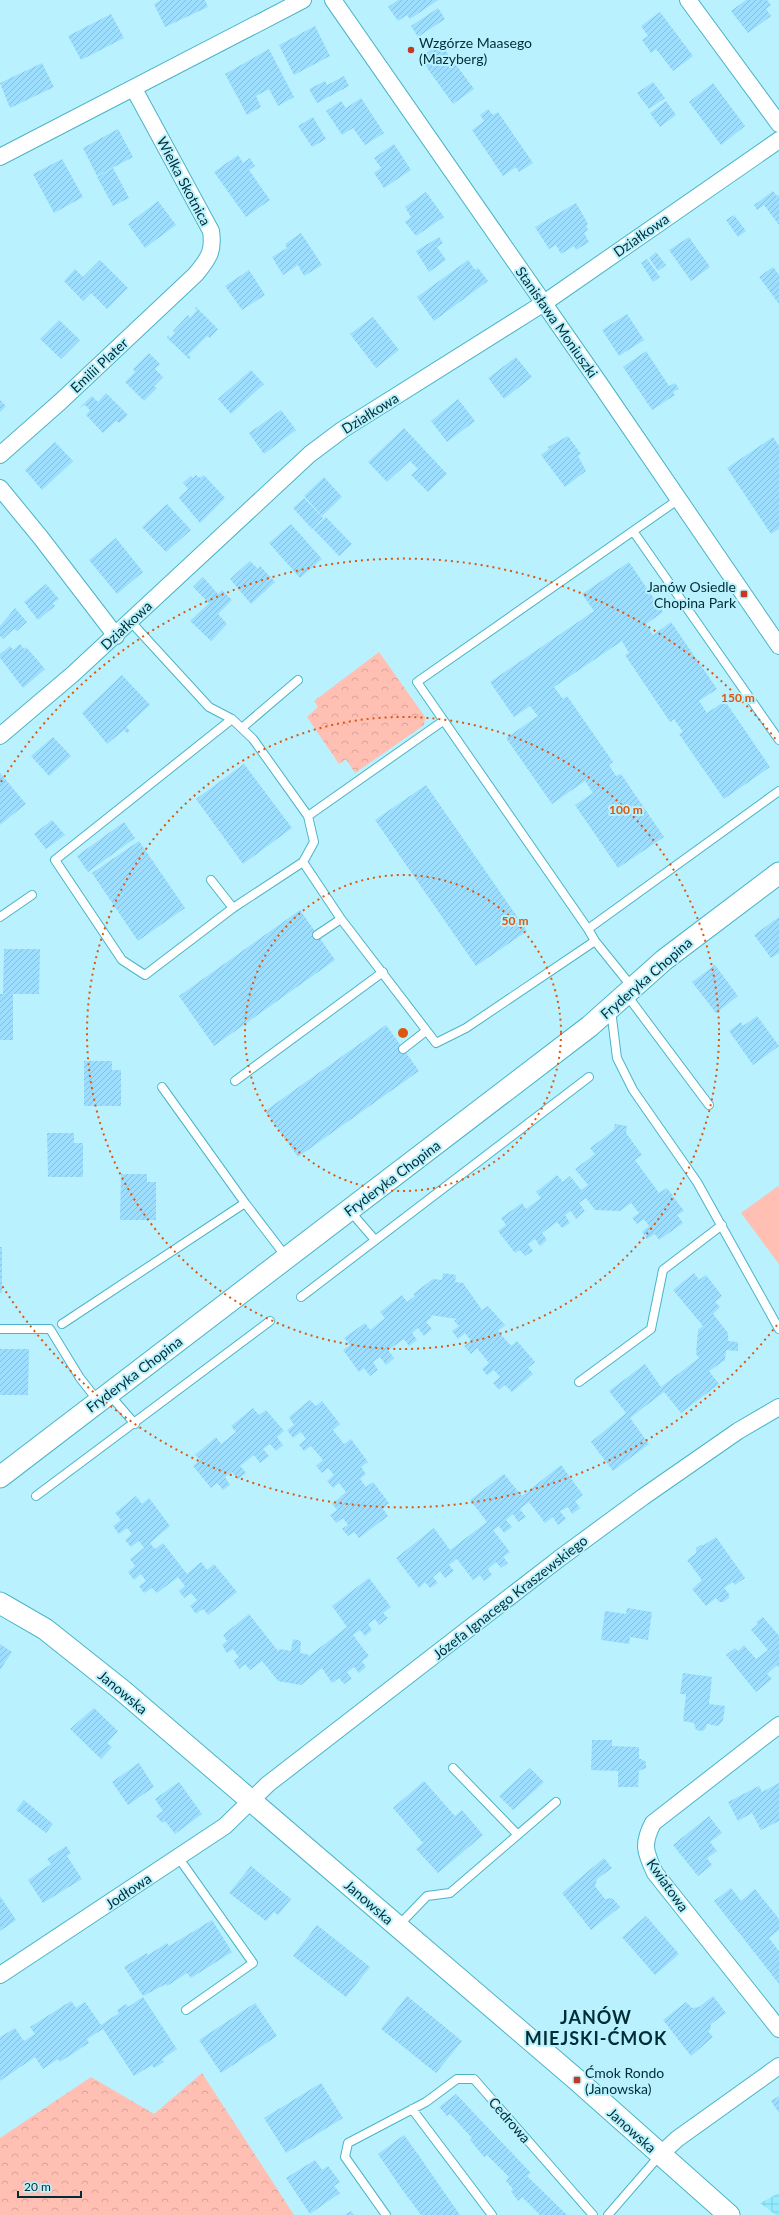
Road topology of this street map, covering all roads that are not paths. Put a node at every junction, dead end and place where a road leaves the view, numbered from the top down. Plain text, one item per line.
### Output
1 (303, 0) edge
2 (333, 0) edge
3 (688, 0) edge
4 (134, 89) junction
5 (779, 124) edge
6 (779, 140) edge
7 (0, 157) edge
8 (196, 274) joint
9 (544, 303) junction
10 (0, 455) edge
11 (0, 488) edge
12 (679, 499) junction
13 (633, 531) junction
14 (130, 622) junction
15 (116, 636) junction
16 (779, 646) edge
17 (298, 680) dead end
18 (232, 719) junction
19 (443, 721) junction
20 (243, 728) junction
21 (0, 736) edge
22 (779, 740) edge
23 (779, 791) edge
24 (308, 816) junction
25 (303, 862) junction
26 (779, 873) edge
27 (211, 880) dead end
28 (32, 895) dead end
29 (233, 908) junction
30 (0, 917) edge
31 (341, 919) junction
32 (588, 929) junction
33 (317, 934) dead end
34 (595, 940) junction
35 (383, 972) junction
36 (622, 996) junction
37 (426, 1030) junction
38 (403, 1049) dead end
39 (589, 1077) dead end
40 (235, 1082) dead end
41 (162, 1087) dead end
42 (709, 1105) dead end
43 (245, 1203) junction
44 (349, 1210) junction
45 (722, 1225) junction
46 (375, 1240) junction
47 (287, 1258) junction
48 (301, 1297) dead end
49 (270, 1321) dead end
50 (62, 1324) dead end
51 (0, 1329) edge
52 (779, 1329) edge
53 (580, 1382) dead end
54 (103, 1397) junction
55 (779, 1407) edge
56 (135, 1424) junction
57 (0, 1477) edge
58 (36, 1496) dead end
59 (0, 1603) edge
60 (779, 1725) edge
61 (453, 1768) dead end
62 (252, 1801) junction
63 (556, 1802) dead end
64 (518, 1835) junction
65 (178, 1857) junction
66 (397, 1927) junction
67 (0, 1975) edge
68 (186, 2010) dead end
69 (779, 2029) edge
70 (779, 2066) edge
71 (412, 2109) junction
72 (660, 2154) junction
73 (386, 2215) edge
74 (492, 2215) edge
75 (593, 2215) edge
76 (608, 2215) edge
77 (729, 2215) edge

1 - 4 street
2 - 9 street, Stanisława Moniuszki
3 - 5 street
4 - 7 street
4 - 8 street, Wielka Skotnica
6 - 9 street, Działkowa
8 - 10 street, Emilii Plater
9 - 12 street, Stanisława Moniuszki
9 - 14 street, Działkowa
11 - 15 street
12 - 13 lane
12 - 16 street, Stanisława Moniuszki
13 - 19 lane
13 - 22 lane
14 - 15 street, Działkowa
14 - 18 lane
15 - 21 street, Działkowa
17 - 20 lane
18 - 20 lane
18 - 29 lane
19 - 24 lane
19 - 32 lane
20 - 24 lane
23 - 32 lane
24 - 25 lane
25 - 29 lane
25 - 31 lane
26 - 36 street, Fryderyka Chopina
27 - 29 lane
28 - 30 lane
31 - 33 lane
31 - 35 lane
32 - 34 lane
34 - 36 lane
34 - 37 lane
35 - 37 lane
35 - 40 lane
36 - 42 lane
36 - 44 street, Fryderyka Chopina
36 - 45 lane
37 - 38 lane
39 - 46 lane
41 - 43 lane
43 - 47 lane
43 - 50 lane
44 - 46 lane
44 - 47 street, Fryderyka Chopina
45 - 52 lane
45 - 53 lane
46 - 48 lane
47 - 54 street, Fryderyka Chopina
49 - 56 lane
51 - 54 lane
54 - 56 lane
54 - 57 street, Fryderyka Chopina
55 - 62 street, Józefa Ignacego Kraszewskiego
56 - 58 lane
59 - 62 street, Janowska
60 - 69 street, Kwiatowa
61 - 64 lane
62 - 65 street, Jodłowa
62 - 66 street, Janowska
63 - 64 lane
64 - 66 lane
65 - 67 street, Jodłowa
65 - 68 lane
66 - 72 street, Janowska
70 - 72 street
71 - 73 lane, Cedrowa
71 - 74 lane
71 - 75 lane, Cedrowa
72 - 76 lane
72 - 77 street, Janowska

